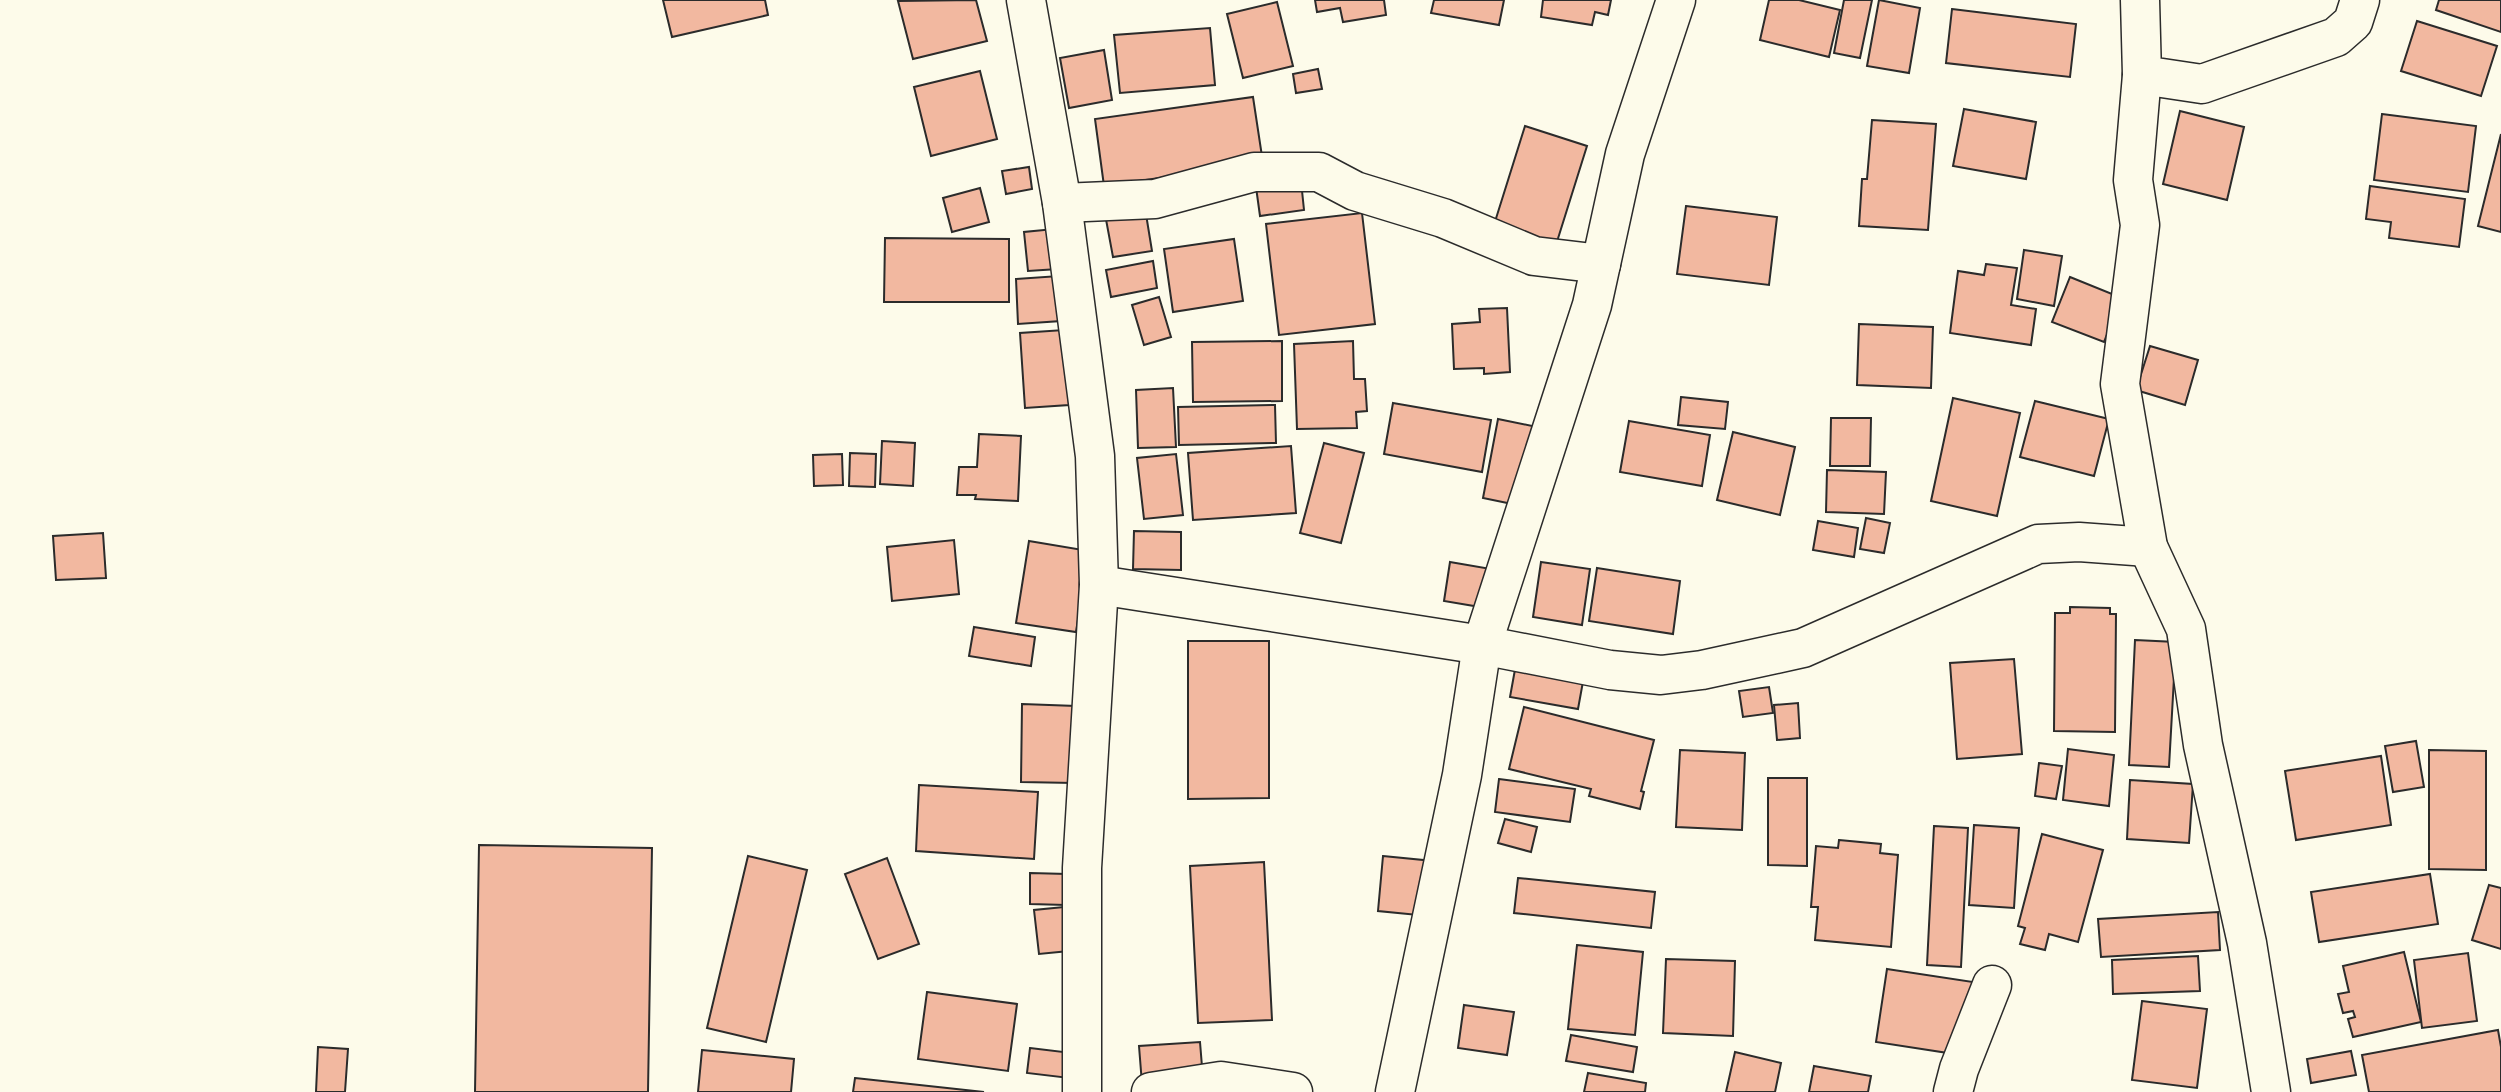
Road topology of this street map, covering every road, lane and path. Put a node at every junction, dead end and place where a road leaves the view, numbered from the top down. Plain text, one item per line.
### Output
1 (1026, 0) edge
2 (1676, 0) edge
3 (2140, 0) edge
4 (2360, 0) edge
5 (2142, 75) junction
6 (1062, 203) junction
7 (1601, 264) junction
8 (2148, 547) junction
9 (1099, 584) junction
10 (1482, 645) junction
11 (1992, 985) dead end
12 (1082, 1092) edge
13 (1151, 1092) edge
14 (1293, 1092) edge
15 (1395, 1092) edge
16 (1953, 1092) edge
17 (2271, 1092) edge

1 - 6 street
2 - 7 street
3 - 5 street
4 - 5 street
5 - 8 street
6 - 7 street
6 - 9 street
7 - 10 street
8 - 10 street
8 - 17 street
9 - 10 street
9 - 12 street
10 - 15 street
11 - 16 street
13 - 14 street

